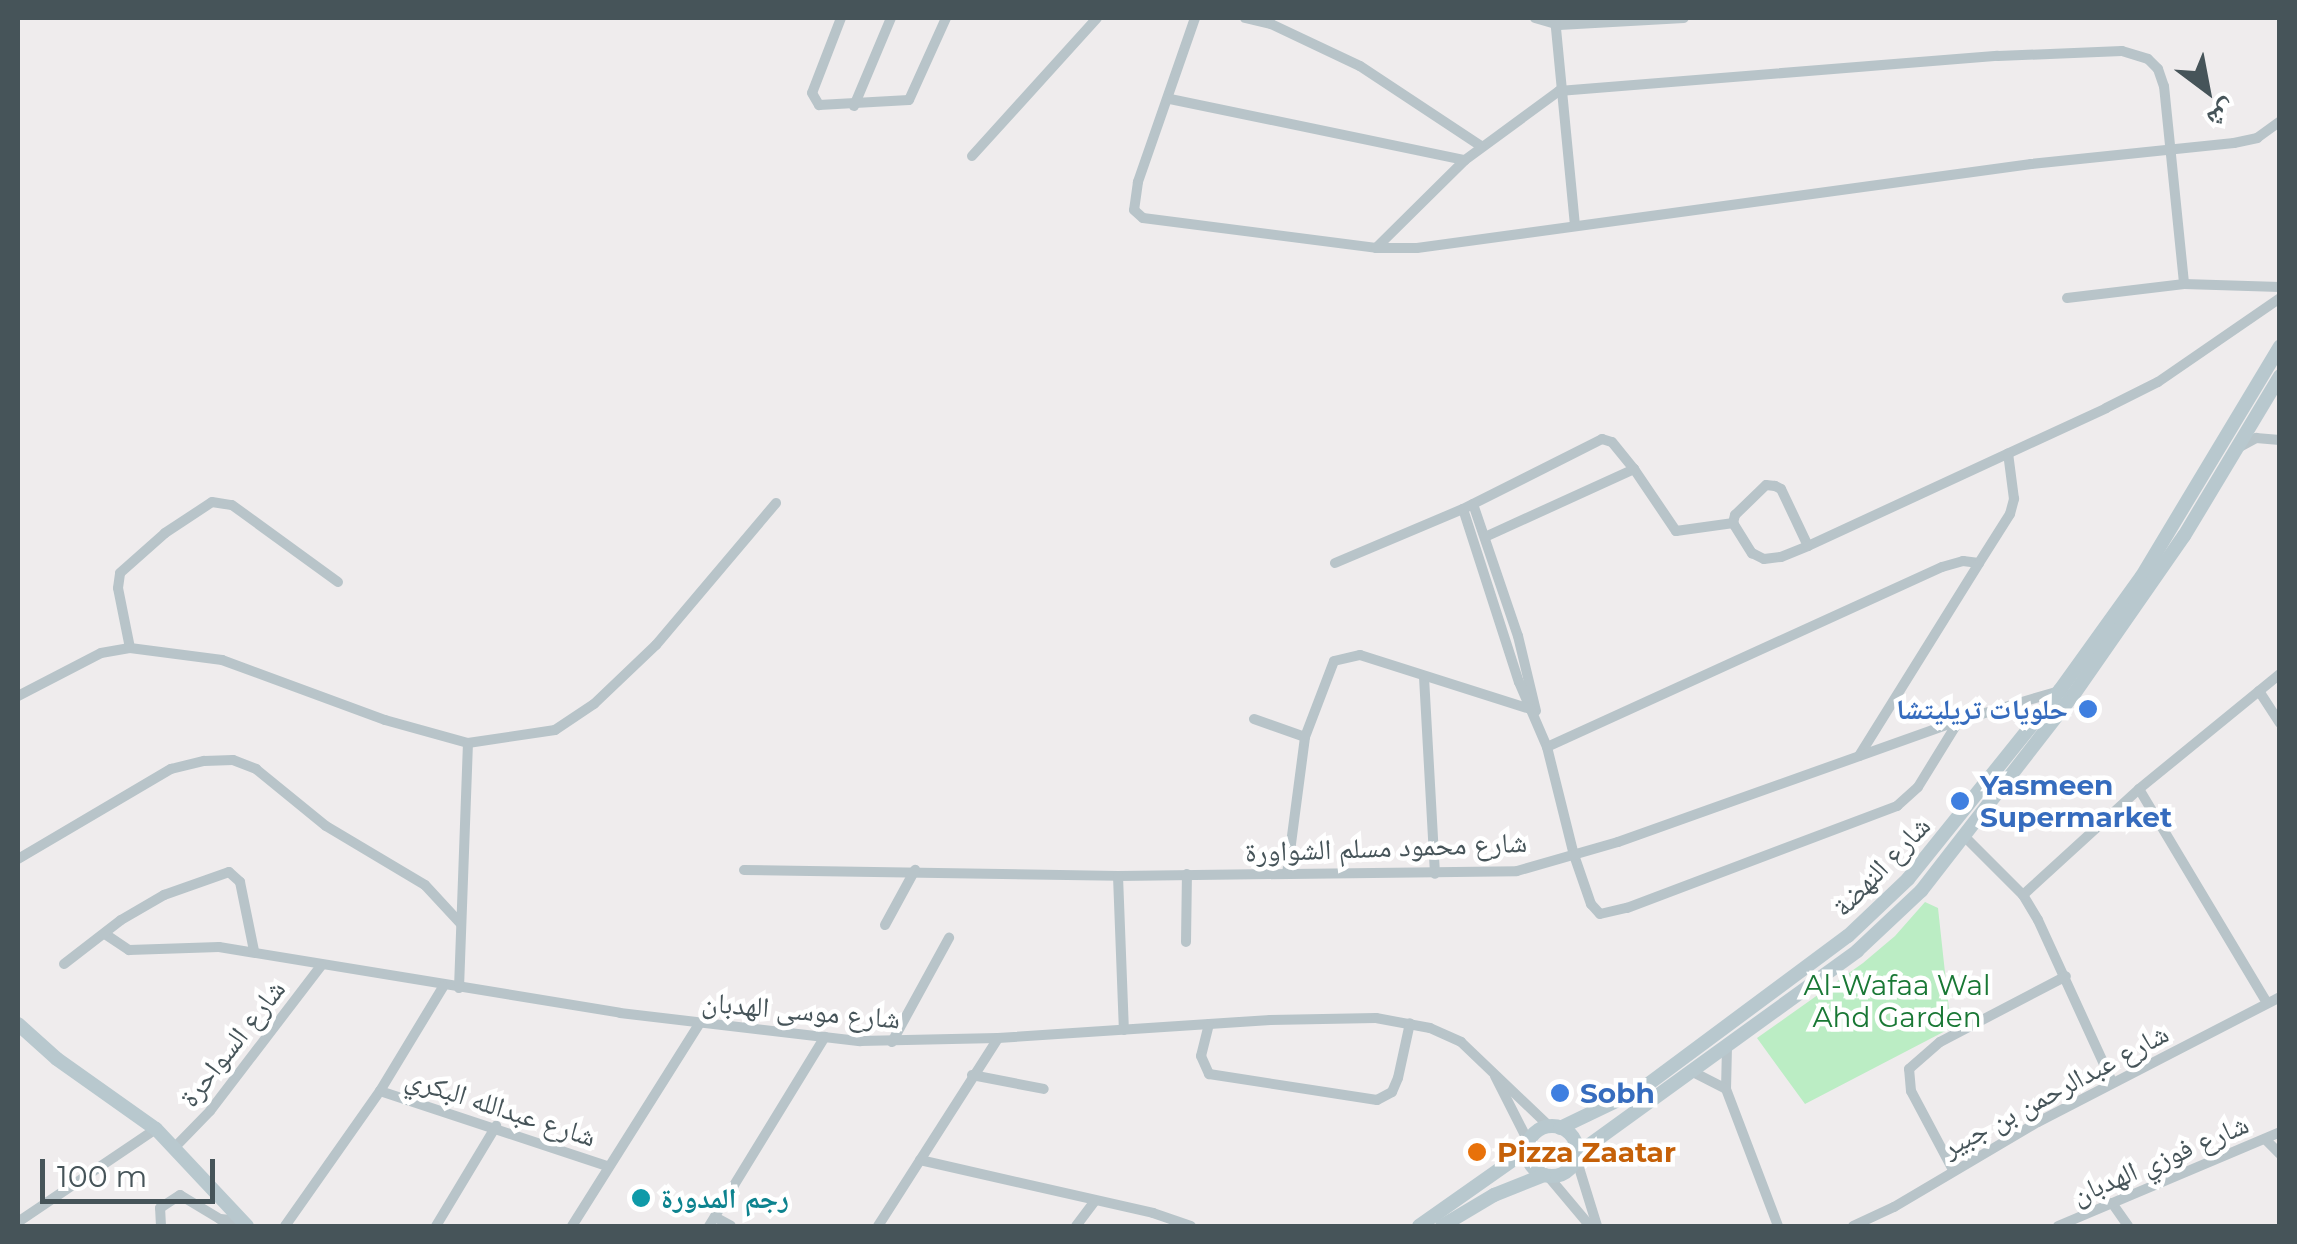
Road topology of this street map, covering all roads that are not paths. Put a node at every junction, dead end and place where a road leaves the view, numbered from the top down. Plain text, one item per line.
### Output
1 (841, 18) edge
2 (891, 18) edge
3 (946, 18) edge
4 (1097, 18) edge
5 (1195, 18) edge
6 (1245, 18) edge
7 (1535, 18) edge
8 (1684, 18) edge
9 (1554, 21) edge
10 (1559, 91) junction
11 (1170, 99) junction
12 (854, 106) junction
13 (2280, 120) edge
14 (1481, 146) junction
15 (2168, 151) junction
16 (972, 156) dead end
17 (1464, 160) junction
18 (1575, 225) junction
19 (1376, 248) junction
20 (2184, 284) junction
21 (2280, 286) edge
22 (2067, 298) dead end
23 (2280, 298) edge
24 (2280, 346) edge
25 (2279, 379) edge
26 (2280, 440) edge
27 (2237, 448) junction
28 (2008, 453) junction
29 (1634, 469) junction
30 (776, 503) dead end
31 (1468, 506) junction
32 (1733, 522) junction
33 (1485, 537) junction
34 (1808, 546) junction
35 (1979, 563) junction
36 (1335, 564) dead end
37 (338, 582) dead end
38 (1506, 616) junction
39 (1513, 638) junction
40 (130, 648) junction
41 (2280, 674) edge
42 (1424, 677) junction
43 (2060, 690) junction
44 (2259, 691) junction
45 (18, 696) edge
46 (1530, 709) junction
47 (1254, 719) dead end
48 (1958, 722) junction
49 (2280, 723) edge
50 (1539, 727) junction
51 (1304, 737) junction
52 (468, 743) junction
53 (1547, 747) junction
54 (1860, 756) junction
55 (2139, 789) junction
56 (1965, 837) junction
57 (1574, 855) junction
58 (18, 859) edge
59 (744, 870) dead end
60 (915, 870) junction
61 (1187, 874) junction
62 (1287, 874) junction
63 (1436, 874) junction
64 (1118, 876) junction
65 (2023, 895) junction
66 (461, 924) junction
67 (886, 925) dead end
68 (106, 934) junction
69 (948, 938) dead end
70 (1186, 942) dead end
71 (254, 952) junction
72 (64, 964) dead end
73 (321, 966) junction
74 (2066, 976) junction
75 (444, 987) junction
76 (459, 988) junction
77 (2280, 997) edge
78 (2268, 1003) junction
79 (1410, 1023) junction
80 (18, 1024) edge
81 (699, 1024) junction
82 (1208, 1024) junction
83 (1124, 1030) junction
84 (825, 1038) junction
85 (998, 1038) junction
86 (892, 1042) junction
87 (1728, 1046) junction
88 (1490, 1066) junction
89 (1691, 1071) junction
90 (972, 1075) junction
91 (2112, 1082) junction
92 (1726, 1088) junction
93 (1044, 1089) dead end
94 (380, 1091) junction
95 (496, 1126) junction
96 (1555, 1127) junction
97 (156, 1129) junction
98 (2280, 1132) edge
99 (2265, 1138) junction
100 (176, 1146) junction
101 (1528, 1146) junction
102 (2280, 1154) edge
103 (1576, 1156) junction
104 (920, 1160) junction
105 (607, 1166) junction
106 (1952, 1170) junction
107 (1546, 1175) junction
108 (1096, 1201) junction
109 (2112, 1203) junction
110 (18, 1222) edge
111 (712, 1222) edge
112 (245, 1224) edge
113 (161, 1226) edge
114 (284, 1226) edge
115 (436, 1226) edge
116 (572, 1226) edge
117 (731, 1226) edge
118 (878, 1226) edge
119 (1076, 1226) edge
120 (1192, 1226) edge
121 (1419, 1226) edge
122 (1442, 1226) edge
123 (1593, 1226) edge
124 (1778, 1226) edge
125 (1853, 1226) edge
126 (2058, 1226) edge
127 (2128, 1226) edge

1 - 12 street
2 - 12 street
3 - 12 street
4 - 16 street
5 - 11 street
6 - 14 street
7 - 9 street
8 - 9 street
9 - 10 street
10 - 14 street
10 - 15 street
10 - 18 street
11 - 17 street
11 - 19 street
13 - 15 street
14 - 17 street
15 - 18 street
15 - 20 street
17 - 19 street
18 - 19 street
20 - 21 street
20 - 22 street
23 - 28 street
24 - 43 street, شارع النهضة
25 - 27 street, شارع النهضة
26 - 27 street
27 - 56 street, شارع النهضة
28 - 34 street
28 - 35 street
29 - 31 street
29 - 32 street
29 - 33 street
30 - 52 street
31 - 33 street
31 - 36 street
31 - 38 street
32 - 34 street
32 - 34 street
33 - 38 street
35 - 53 street
35 - 54 street
37 - 40 street
38 - 39 street
39 - 46 street
39 - 50 street
40 - 45 street
40 - 52 street
41 - 44 street
42 - 46 street
42 - 51 street
42 - 63 street
43 - 48 street, شارع محمود مسلم الشواورة
43 - 96 street, شارع النهضة
44 - 49 street
44 - 55 street
46 - 50 street
47 - 51 street
48 - 54 street, شارع محمود مسلم الشواورة
48 - 57 street
50 - 53 street
51 - 62 street
52 - 66 street
53 - 57 street
54 - 57 street, شارع محمود مسلم الشواورة
55 - 65 street
55 - 78 street
56 - 65 street
56 - 87 street, شارع النهضة
57 - 63 street, شارع محمود مسلم الشواورة
58 - 66 street
59 - 60 street, شارع محمود مسلم الشواورة
60 - 64 street, شارع محمود مسلم الشواورة
60 - 67 street
61 - 62 street, شارع محمود مسلم الشواورة
61 - 64 street, شارع محمود مسلم الشواورة
61 - 70 street
62 - 63 street, شارع محمود مسلم الشواورة
64 - 83 street
65 - 74 street
66 - 76 street
68 - 71 street, شارع موسى الهدبان
68 - 71 street
68 - 72 street
69 - 86 street
71 - 73 street, شارع موسى الهدبان
73 - 75 street, شارع موسى الهدبان
73 - 100 street, شارع السواحرة
74 - 91 street
74 - 106 street
75 - 76 street, شارع موسى الهدبان
75 - 94 street
76 - 81 street, شارع موسى الهدبان
77 - 78 street, شارع عبدالرحمن بن جبير
78 - 91 street, شارع عبدالرحمن بن جبير
79 - 82 street, شارع موسى الهدبان
79 - 82 street
79 - 88 street, شارع موسى الهدبان
80 - 97 street
81 - 84 street, شارع موسى الهدبان
81 - 105 street
82 - 83 street, شارع موسى الهدبان
83 - 85 street, شارع موسى الهدبان
84 - 86 street, شارع موسى الهدبان
84 - 111 street
85 - 86 street, شارع موسى الهدبان
85 - 90 street
87 - 89 street, شارع النهضة
87 - 92 street
88 - 96 street, شارع موسى الهدبان
88 - 101 street, شارع موسى الهدبان
89 - 92 street
89 - 103 street, شارع النهضة
90 - 93 street
90 - 104 street
91 - 106 street, شارع عبدالرحمن بن جبير
92 - 124 street
94 - 95 street, شارع عبدالله البكري
94 - 114 street
95 - 105 street, شارع عبدالله البكري
95 - 115 street
96 - 101 street
96 - 103 street
97 - 100 street
97 - 110 street
98 - 99 street, شارع فوزي الهدبان
99 - 102 street
99 - 109 street, شارع فوزي الهدبان
100 - 112 street
101 - 107 street
101 - 121 street
103 - 107 street
103 - 123 street
104 - 108 street
104 - 118 street
105 - 116 street
106 - 125 street, شارع عبدالرحمن بن جبير
107 - 122 street
107 - 123 street
108 - 119 street
108 - 120 street
109 - 126 street, شارع فوزي الهدبان
109 - 127 street
111 - 117 street
112 - 113 street

